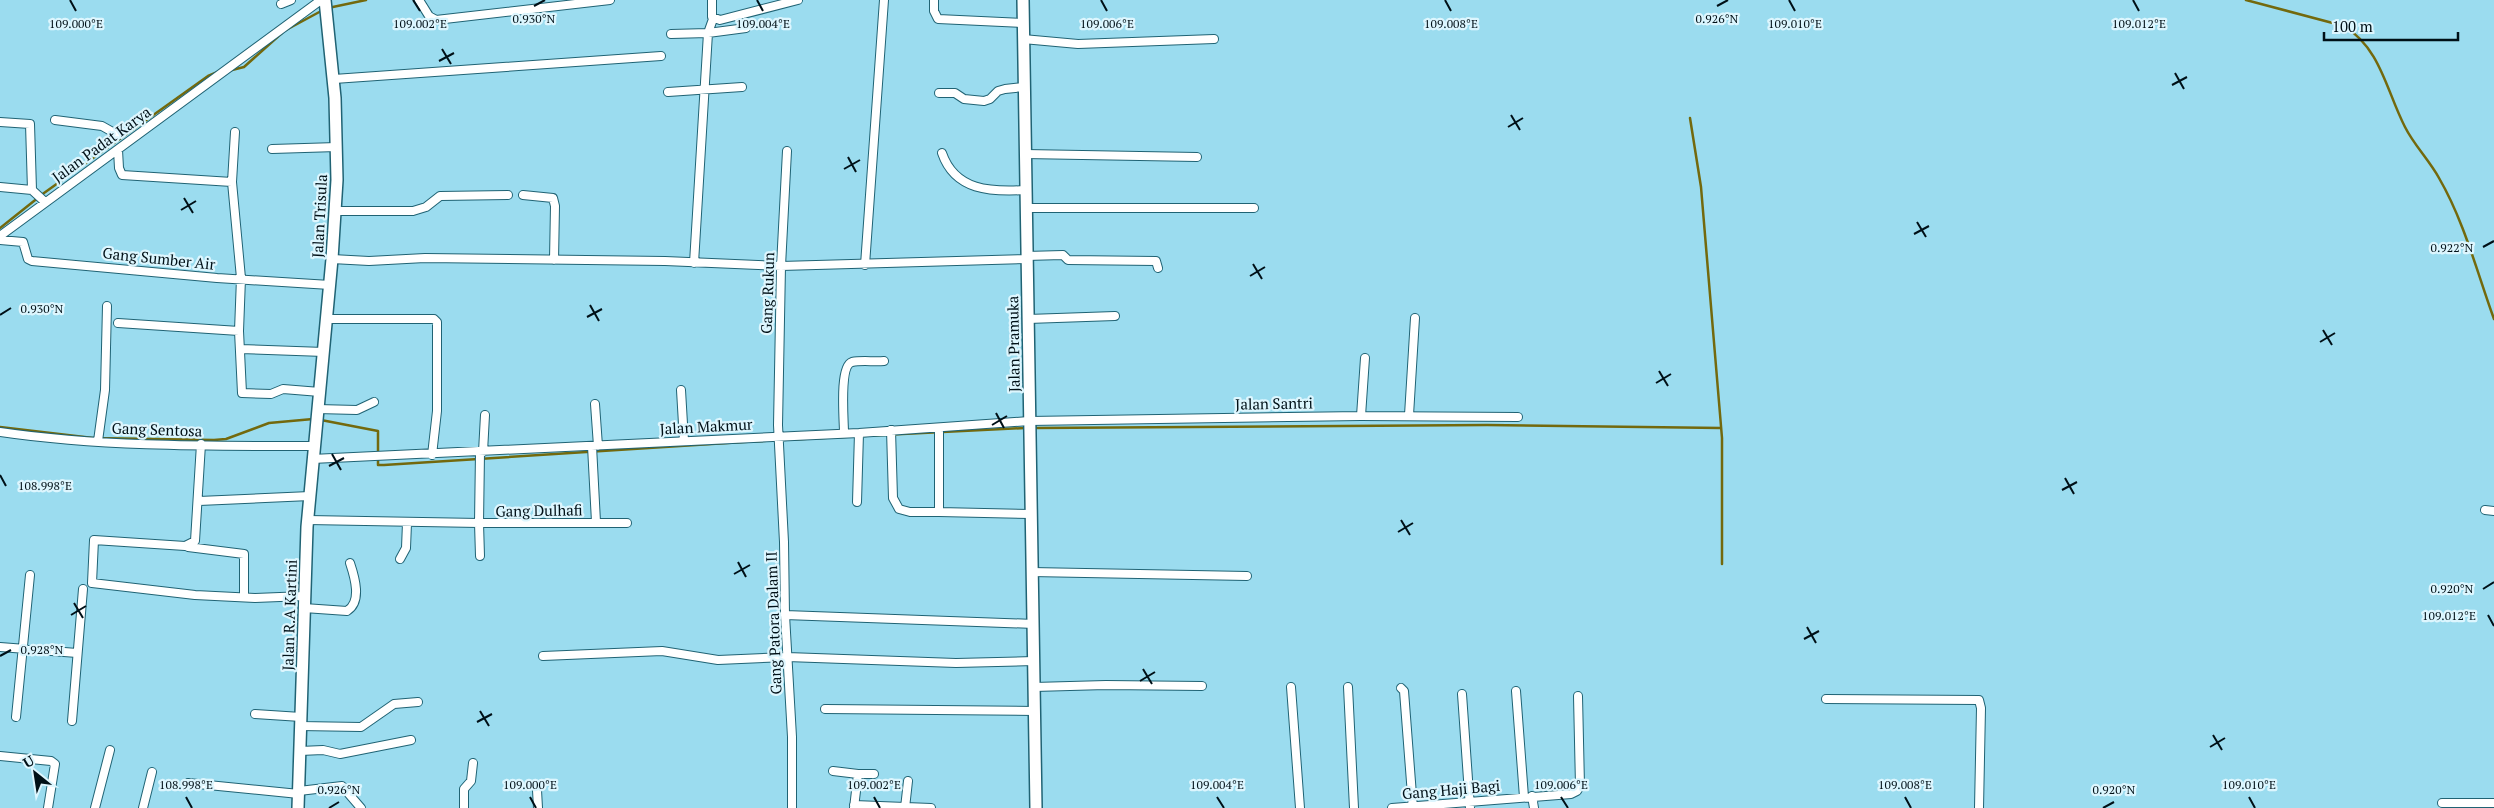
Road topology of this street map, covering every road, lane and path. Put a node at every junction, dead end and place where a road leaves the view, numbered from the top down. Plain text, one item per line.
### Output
1 (291, 0) edge
2 (419, 0) edge
3 (610, 0) edge
4 (712, 0) edge
5 (798, 0) edge
6 (884, 0) edge
7 (934, 0) edge
8 (1023, 0) edge
9 (281, 4) dead end
10 (325, 6) edge
11 (713, 19) junction
12 (1023, 23) junction
13 (746, 28) dead end
14 (708, 33) junction
15 (671, 34) dead end
16 (1023, 39) junction
17 (1214, 39) dead end
18 (661, 56) dead end
19 (334, 78) junction
20 (742, 87) dead end
21 (1024, 88) junction
22 (705, 90) junction
23 (668, 92) dead end
24 (939, 93) dead end
25 (55, 120) dead end
26 (0, 122) edge
27 (235, 132) dead end
28 (118, 136) dead end
29 (337, 147) junction
30 (272, 149) dead end
31 (118, 150) junction
32 (788, 151) dead end
33 (942, 153) dead end
34 (1025, 154) junction
35 (1197, 157) dead end
36 (232, 182) junction
37 (0, 187) edge
38 (1026, 190) junction
39 (34, 191) junction
40 (508, 195) dead end
41 (523, 195) dead end
42 (44, 201) junction
43 (1026, 208) junction
44 (1254, 208) dead end
45 (335, 211) junction
46 (0, 236) edge
47 (0, 240) edge
48 (1026, 258) junction
49 (332, 259) junction
50 (554, 260) junction
51 (694, 263) junction
52 (865, 265) junction
53 (781, 266) junction
54 (1158, 268) dead end
55 (241, 278) junction
56 (330, 285) junction
57 (107, 306) dead end
58 (1115, 316) dead end
59 (1415, 318) dead end
60 (327, 319) junction
61 (1028, 319) junction
62 (118, 323) dead end
63 (240, 331) junction
64 (240, 349) junction
65 (324, 352) junction
66 (1365, 358) dead end
67 (884, 361) dead end
68 (681, 390) dead end
69 (320, 392) junction
70 (374, 402) dead end
71 (595, 404) dead end
72 (485, 415) dead end
73 (1409, 415) junction
74 (317, 416) junction
75 (1360, 416) junction
76 (1518, 417) dead end
77 (1029, 421) junction
78 (939, 431) junction
79 (0, 432) edge
80 (844, 433) junction
81 (891, 434) junction
82 (858, 436) junction
83 (98, 439) junction
84 (684, 441) junction
85 (780, 441) junction
86 (201, 444) junction
87 (313, 446) junction
88 (594, 449) junction
89 (432, 455) junction
90 (481, 457) junction
91 (312, 460) junction
92 (310, 496) junction
93 (199, 501) junction
94 (857, 502) dead end
95 (939, 512) junction
96 (1031, 514) junction
97 (308, 520) junction
98 (596, 522) junction
99 (407, 523) junction
100 (479, 524) junction
101 (627, 524) dead end
102 (185, 546) junction
103 (480, 556) dead end
104 (400, 560) dead end
105 (350, 563) dead end
106 (1031, 572) junction
107 (30, 575) dead end
108 (1246, 576) dead end
109 (83, 589) dead end
110 (244, 597) junction
111 (304, 602) junction
112 (784, 614) junction
113 (1034, 624) junction
114 (0, 647) edge
115 (23, 648) junction
116 (77, 653) junction
117 (543, 656) dead end
118 (788, 657) junction
119 (1034, 661) junction
120 (1202, 686) dead end
121 (1034, 687) junction
122 (1291, 687) dead end
123 (1348, 687) dead end
124 (1400, 688) dead end
125 (1516, 691) dead end
126 (405, 694) dead end
127 (1462, 694) dead end
128 (1578, 696) dead end
129 (1826, 699) dead end
130 (418, 702) dead end
131 (406, 703) junction
132 (825, 709) dead end
133 (1035, 711) junction
134 (255, 714) dead end
135 (16, 717) dead end
136 (72, 721) dead end
137 (301, 722) junction
138 (411, 740) dead end
139 (110, 750) dead end
140 (300, 751) junction
141 (0, 756) edge
142 (472, 763) dead end
143 (833, 771) dead end
144 (152, 772) dead end
145 (858, 774) junction
146 (874, 774) dead end
147 (908, 781) dead end
148 (188, 783) dead end
149 (537, 790) dead end
150 (299, 792) junction
151 (1528, 797) junction
152 (2442, 803) dead end
153 (2494, 803) edge
154 (1470, 805) edge
155 (854, 807) edge
156 (1412, 807) edge
157 (48, 808) edge
158 (95, 808) edge
159 (143, 808) edge
160 (298, 808) edge
161 (361, 808) edge
162 (464, 808) edge
163 (538, 808) edge
164 (792, 808) edge
165 (905, 808) edge
166 (931, 808) edge
167 (1036, 808) edge
168 (1300, 808) edge
169 (1354, 808) edge
170 (1392, 808) edge
171 (1534, 808) edge
172 (1979, 808) edge

1 - 9 street
2 - 3 street
4 - 11 street
5 - 11 street
6 - 52 street
7 - 12 street
8 - 12 street, Jalan Pramuka
10 - 19 street, Jalan Trisula
10 - 31 street, Jalan Padat Karya
11 - 14 street
12 - 16 street, Jalan Pramuka
13 - 14 street
14 - 15 street
14 - 22 street
16 - 17 street
16 - 21 street, Jalan Pramuka
18 - 19 street
19 - 29 street, Jalan Trisula
20 - 22 street
21 - 24 street
21 - 34 street, Jalan Pramuka
22 - 23 street
22 - 51 street
25 - 28 street
26 - 39 street
27 - 36 street
29 - 30 street
29 - 45 street, Jalan Trisula
31 - 36 street
31 - 42 street, Jalan Padat Karya
32 - 53 street, Gang Rukun
33 - 38 street
34 - 35 street
34 - 38 street, Jalan Pramuka
36 - 55 street
37 - 39 street
38 - 43 street, Jalan Pramuka
39 - 42 street
40 - 45 street
41 - 50 street
42 - 46 street, Jalan Padat Karya
43 - 44 street
43 - 48 street, Jalan Pramuka
45 - 49 street, Jalan Trisula
47 - 55 street, Gang Sumber Air
48 - 52 street
48 - 54 street
48 - 61 street, Jalan Pramuka
49 - 50 street
49 - 56 street, Jalan Trisula
50 - 51 street
51 - 53 street
52 - 53 street
53 - 85 street, Gang Rukun
55 - 56 street, Gang Sumber Air
55 - 63 street
56 - 60 street, Jalan Trisula
57 - 83 street
58 - 61 street
59 - 73 street
60 - 65 street, Jalan Trisula
60 - 89 street
61 - 77 street, Jalan Pramuka
62 - 63 street
63 - 64 street
64 - 65 street
64 - 69 street
65 - 69 street, Jalan Trisula
66 - 75 street
67 - 80 street
68 - 84 street
69 - 74 street, Jalan Trisula
70 - 74 street
71 - 88 street
72 - 90 street, Gang Dulhafi
73 - 75 street, Jalan Santri
73 - 76 street, Jalan Santri
74 - 87 street, Jalan R.A Kartini
75 - 77 street, Jalan Santri
77 - 78 street, Jalan Makmur
77 - 96 street, Jalan Pramuka
78 - 81 street, Jalan Makmur
78 - 95 street
79 - 83 street, Gang Sentosa
80 - 82 street, Jalan Makmur
80 - 85 street, Jalan Makmur
81 - 82 street, Jalan Makmur
81 - 95 street
82 - 94 street
83 - 86 street, Gang Sentosa
84 - 85 street, Jalan Makmur
84 - 88 street, Jalan Makmur
85 - 112 street, Gang Patora Dalam II
86 - 87 street, Gang Sentosa
86 - 93 street
87 - 91 street, Jalan R.A Kartini
88 - 90 street, Jalan Makmur
88 - 98 street
89 - 90 street, Jalan Makmur
89 - 91 street, Jalan Makmur
90 - 100 street, Gang Dulhafi
91 - 92 street, Jalan R.A Kartini
92 - 93 street
92 - 97 street, Jalan R.A Kartini
93 - 102 street
95 - 96 street
96 - 106 street, Jalan Pramuka
97 - 99 street
97 - 111 street, Jalan R.A Kartini
98 - 100 street, Gang Dulhafi
98 - 101 street, Gang Dulhafi
99 - 100 street
99 - 104 street
100 - 103 street
102 - 110 street
102 - 110 street
105 - 111 street
106 - 108 street
106 - 113 street, Jalan Pramuka
107 - 115 street
109 - 116 street
110 - 111 street
111 - 137 street, Jalan R.A Kartini
112 - 113 street
112 - 118 street, Gang Patora Dalam II
113 - 119 street, Jalan Pramuka
114 - 115 street
115 - 116 street
115 - 135 street
116 - 136 street
117 - 118 street
118 - 119 street
118 - 164 street, Gang Patora Dalam II
119 - 121 street, Jalan Pramuka
120 - 121 street
121 - 133 street, Jalan Pramuka
122 - 168 street
123 - 169 street
124 - 156 street
125 - 151 street
126 - 131 street
127 - 154 street
128 - 151 street, Gang Haji Bagi
129 - 172 street
130 - 131 street
131 - 137 street
132 - 133 street
133 - 167 street, Jalan Pramuka
134 - 137 street
137 - 140 street, Jalan R.A Kartini
138 - 140 street
139 - 158 street
140 - 150 street, Jalan R.A Kartini
141 - 157 street
142 - 162 street
143 - 145 street
144 - 159 street
145 - 146 street
145 - 155 street
147 - 165 street
148 - 150 street
149 - 163 street
150 - 160 street, Jalan R.A Kartini
150 - 161 street
151 - 154 street, Gang Haji Bagi
151 - 171 street
152 - 153 street
154 - 156 street, Gang Haji Bagi
155 - 165 street
156 - 170 street, Gang Haji Bagi
165 - 166 street

